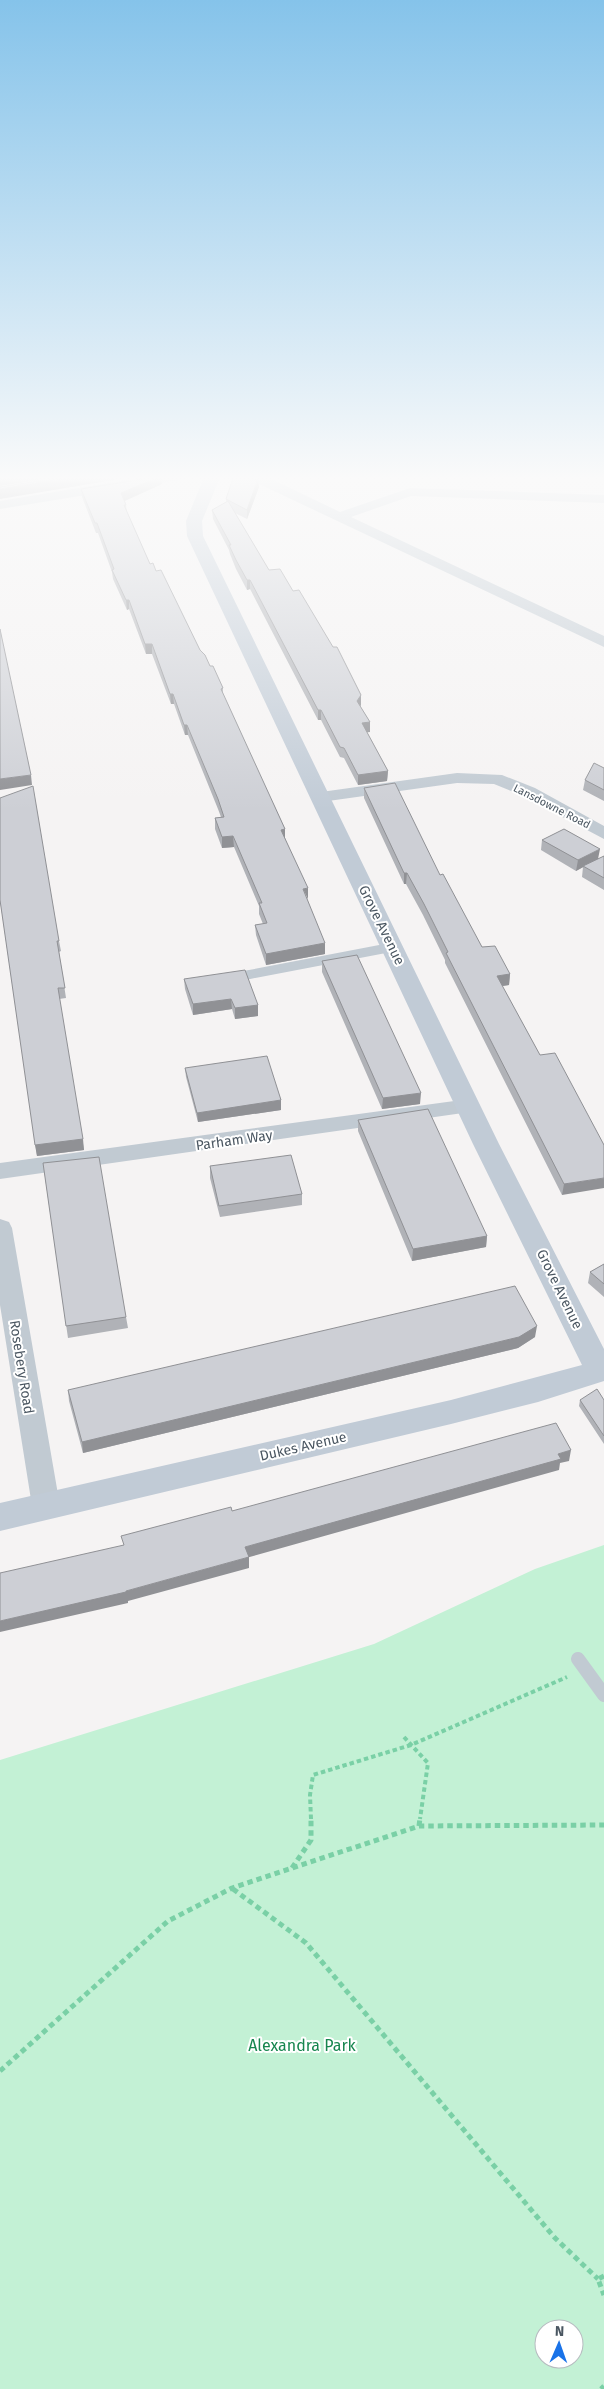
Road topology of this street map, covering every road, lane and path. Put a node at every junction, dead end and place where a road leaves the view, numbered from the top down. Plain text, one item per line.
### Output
1 (219, 586) edge
2 (486, 586) edge
3 (604, 642) edge
4 (321, 797) junction
5 (604, 833) edge
6 (393, 947) junction
7 (248, 975) edge
8 (469, 1106) junction
9 (0, 1171) edge
10 (0, 1228) edge
11 (602, 1370) edge
12 (46, 1506) junction
13 (0, 1517) edge
14 (582, 1664) joint
15 (604, 1695) edge
16 (404, 1737) dead end
17 (411, 1744) junction
18 (604, 1825) edge
19 (419, 1826) junction
20 (291, 1868) junction
21 (232, 1888) junction
22 (0, 2071) edge
23 (601, 2278) edge
24 (604, 2296) edge
25 (604, 2386) edge
26 (601, 2389) edge

1 - 4 street, Grove Avenue
2 - 3 street
4 - 5 street, Lansdowne Road
4 - 6 street, Grove Avenue
6 - 7 lane
6 - 8 street, Grove Avenue
8 - 9 street, Parham Way
8 - 11 street, Grove Avenue
10 - 12 street, Rosebery Road
11 - 12 street, Dukes Avenue
12 - 13 street, Dukes Avenue
14 - 15 lane
14 - 17 path
16 - 17 path
17 - 19 path
17 - 20 path
18 - 19 path
19 - 20 path
20 - 21 path
21 - 22 path
21 - 23 path
23 - 24 path
25 - 26 path

